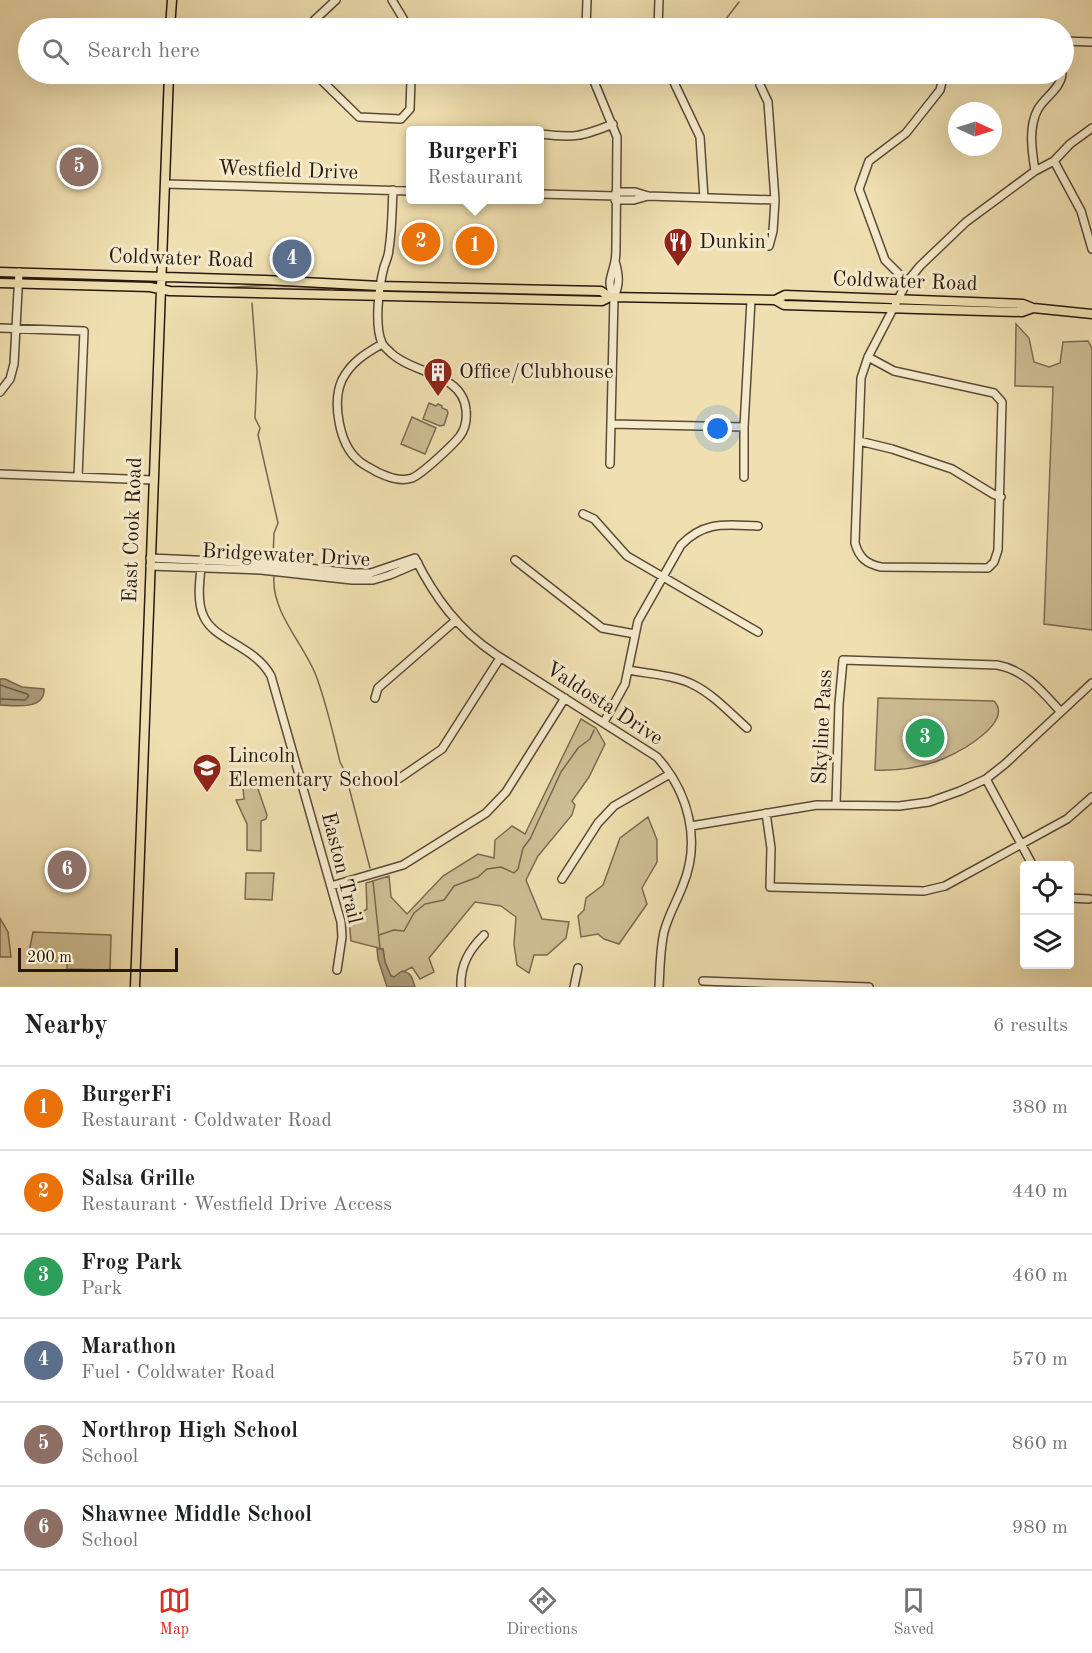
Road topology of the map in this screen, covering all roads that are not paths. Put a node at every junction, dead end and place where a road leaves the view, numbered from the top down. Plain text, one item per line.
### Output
1 (172, 0) edge
2 (336, 0) edge
3 (392, 0) edge
4 (587, 0) edge
5 (659, 0) edge
6 (171, 18) edge
7 (317, 18) edge
8 (403, 18) edge
9 (586, 18) edge
10 (658, 18) edge
11 (1074, 41) edge
12 (1092, 42) edge
13 (169, 84) edge
14 (325, 84) edge
15 (411, 84) edge
16 (595, 84) edge
17 (675, 84) edge
18 (942, 84) edge
19 (1059, 84) edge
20 (760, 85) dead end
21 (613, 124) junction
22 (1092, 128) edge
23 (544, 134) edge
24 (1054, 161) junction
25 (1035, 171) junction
26 (165, 184) junction
27 (393, 190) junction
28 (406, 191) edge
29 (544, 194) edge
30 (616, 196) junction
31 (704, 198) junction
32 (775, 200) junction
33 (769, 246) dead end
34 (1092, 249) edge
35 (0, 272) edge
36 (19, 272) junction
37 (161, 277) junction
38 (908, 282) junction
39 (0, 283) edge
40 (18, 284) junction
41 (381, 286) junction
42 (160, 289) junction
43 (380, 296) junction
44 (612, 297) junction
45 (751, 300) junction
46 (897, 304) junction
47 (1090, 311) edge
48 (0, 328) edge
49 (16, 328) junction
50 (382, 344) junction
51 (868, 357) junction
52 (0, 392) edge
53 (611, 424) junction
54 (744, 427) junction
55 (859, 441) junction
56 (610, 464) dead end
57 (0, 474) edge
58 (78, 477) junction
59 (744, 477) dead end
60 (153, 480) junction
61 (1001, 497) junction
62 (583, 513) dead end
63 (758, 526) dead end
64 (417, 560) joint
65 (515, 560) dead end
66 (150, 562) junction
67 (201, 564) junction
68 (662, 577) junction
69 (455, 621) junction
70 (758, 632) dead end
71 (635, 634) junction
72 (500, 658) junction
73 (628, 670) junction
74 (1092, 683) edge
75 (375, 698) dead end
76 (566, 698) junction
77 (1060, 711) junction
78 (603, 722) junction
79 (747, 728) dead end
80 (670, 774) junction
81 (986, 778) junction
82 (394, 782) dead end
83 (1092, 797) edge
84 (836, 804) junction
85 (766, 813) junction
86 (691, 826) junction
87 (1022, 844) junction
88 (1030, 861) edge
89 (562, 879) dead end
90 (331, 886) junction
91 (1074, 898) edge
92 (1089, 899) dead end
93 (484, 935) dead end
94 (578, 968) dead end
95 (337, 970) dead end
96 (703, 981) dead end
97 (135, 987) edge
98 (461, 987) edge
99 (574, 987) edge
100 (659, 987) edge
101 (869, 987) edge

1 - 6 main road
2 - 7 street
3 - 8 street
4 - 9 street
5 - 10 street
11 - 12 street
13 - 26 main road, East Cook Road
14 - 15 street
16 - 21 street
17 - 31 street
18 - 38 street
19 - 25 street
20 - 32 street
21 - 23 street
21 - 30 street
22 - 24 street
24 - 25 street
24 - 34 street
25 - 38 street
26 - 27 street, Westfield Drive
26 - 37 main road, East Cook Road
27 - 28 street, Westfield Drive
27 - 41 street
29 - 30 street
30 - 31 street
30 - 44 street
31 - 32 street
32 - 33 street
35 - 36 main road, Coldwater Road
36 - 37 main road, Coldwater Road
36 - 40 street
37 - 41 main road, Coldwater Road
37 - 42 main road, East Cook Road
38 - 46 street
39 - 40 main road, Coldwater Road
40 - 42 main road, Coldwater Road
40 - 49 street
41 - 43 street
41 - 44 main road, Coldwater Road
42 - 43 main road, Coldwater Road
42 - 60 main road, East Cook Road
43 - 44 main road, Coldwater Road
43 - 50 street
44 - 45 main road, Coldwater Road
44 - 53 street
45 - 46 main road, Coldwater Road
45 - 54 street
46 - 47 main road, Coldwater Road
46 - 51 street
48 - 49 street
49 - 52 street
49 - 58 street
50 - 50 street
51 - 55 street
51 - 61 street
53 - 54 street
53 - 56 street
54 - 59 street
55 - 61 street
55 - 61 street
57 - 58 street
58 - 60 street
60 - 66 main road, East Cook Road
62 - 68 street
63 - 68 street
64 - 67 street, Bridgewater Drive
64 - 69 street, Valdosta Drive
65 - 71 street
66 - 67 street, Bridgewater Drive
66 - 97 main road, East Cook Road
67 - 90 street, Easton Trail
68 - 70 street
68 - 71 street
69 - 72 street, Valdosta Drive
69 - 75 street
71 - 73 street
72 - 76 street, Valdosta Drive
72 - 82 street
73 - 78 street
73 - 79 street
74 - 77 street
76 - 78 street, Valdosta Drive
76 - 90 street
77 - 81 street
77 - 84 street, Skyline Pass
78 - 80 street, Valdosta Drive
80 - 86 street, Valdosta Drive
80 - 89 street
81 - 84 street
81 - 87 street
83 - 87 street
84 - 85 street
85 - 86 street
85 - 87 street
86 - 100 street, Valdosta Drive
87 - 88 street
90 - 95 street, Easton Trail
91 - 92 street
93 - 98 street
94 - 99 street
96 - 101 street

